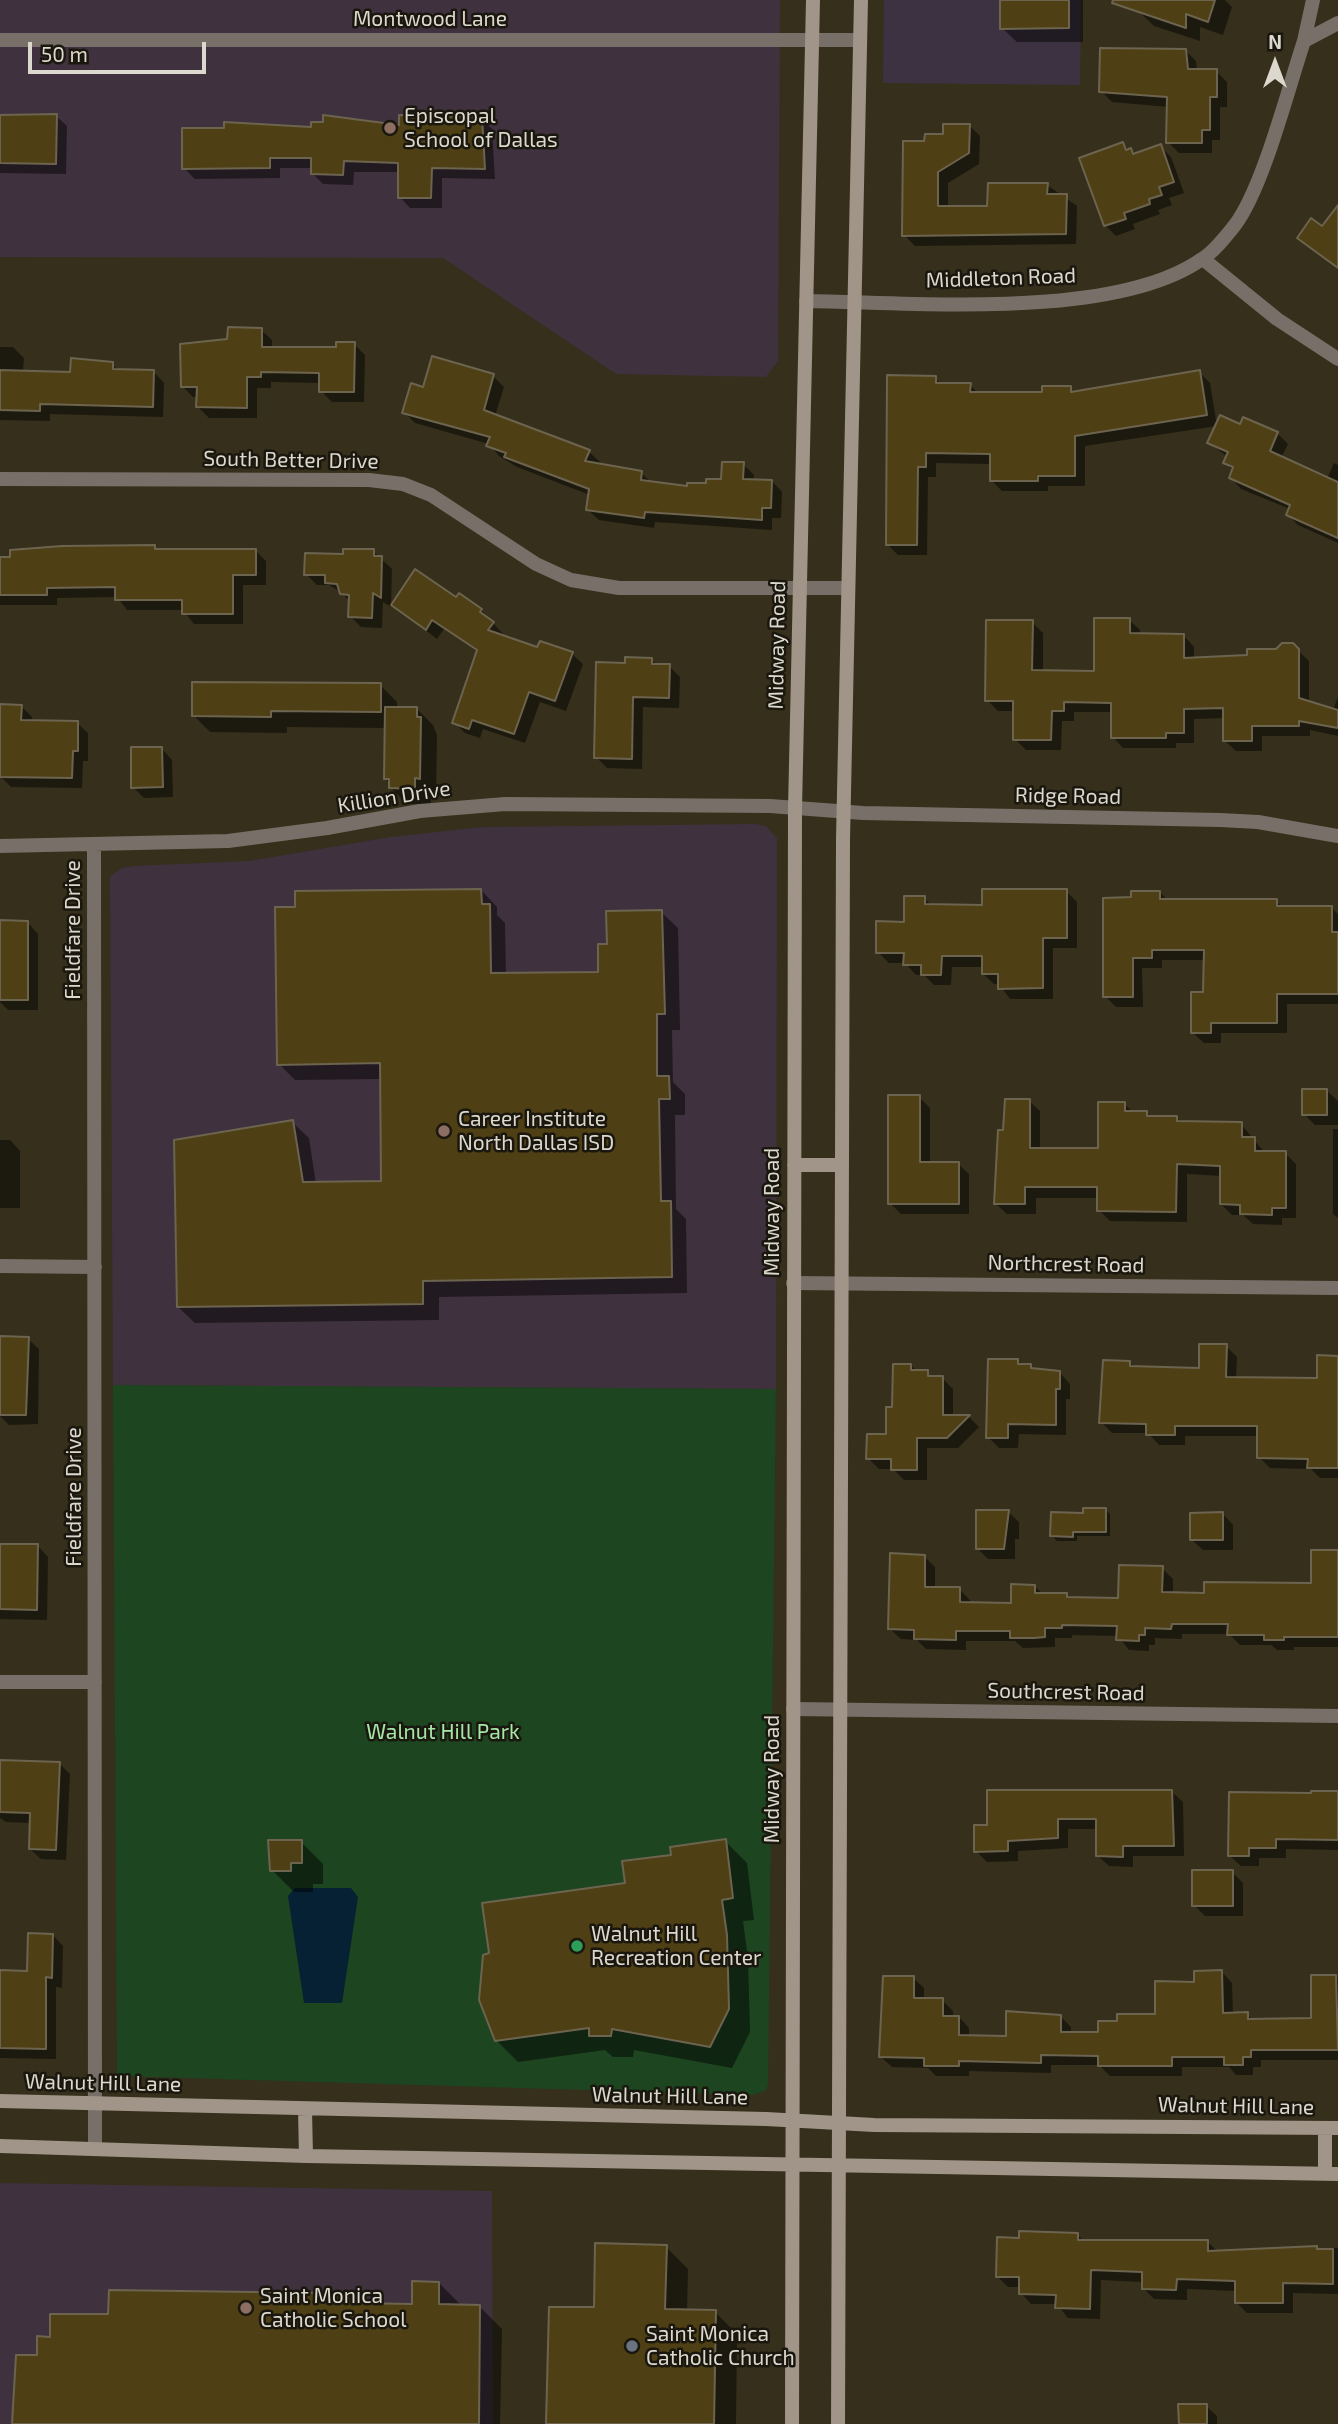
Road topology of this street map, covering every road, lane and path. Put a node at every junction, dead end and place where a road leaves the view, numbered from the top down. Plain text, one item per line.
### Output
1 (813, 0) edge
2 (861, 0) edge
3 (1313, 0) edge
4 (1338, 23) edge
5 (0, 40) edge
6 (860, 40) junction
7 (813, 41) junction
8 (1304, 41) junction
9 (1203, 259) junction
10 (806, 301) junction
11 (856, 301) junction
12 (1338, 359) edge
13 (0, 479) edge
14 (798, 587) junction
15 (848, 587) junction
16 (795, 808) junction
17 (843, 811) junction
18 (1338, 836) edge
19 (94, 845) junction
20 (0, 846) edge
21 (794, 1165) junction
22 (842, 1165) junction
23 (0, 1266) edge
24 (94, 1267) junction
25 (793, 1283) junction
26 (841, 1283) junction
27 (1338, 1288) edge
28 (0, 1682) edge
29 (95, 1682) junction
30 (793, 1709) junction
31 (840, 1710) junction
32 (1338, 1716) edge
33 (0, 2101) edge
34 (94, 2103) junction
35 (305, 2109) junction
36 (794, 2120) junction
37 (839, 2124) junction
38 (1331, 2128) edge
39 (0, 2146) edge
40 (95, 2149) junction
41 (306, 2155) junction
42 (791, 2164) junction
43 (839, 2165) junction
44 (1331, 2174) edge
45 (792, 2424) edge
46 (838, 2424) edge

1 - 7 main road, Midway Road
2 - 6 main road
3 - 8 street, Middleton Road
4 - 8 street
5 - 7 street, Montwood Lane
6 - 7 street, Montwood Lane
6 - 11 main road
7 - 10 main road, Midway Road
8 - 9 street, Middleton Road
9 - 11 street, Middleton Road
9 - 12 street
10 - 11 street, Middleton Road
10 - 14 main road, Midway Road
11 - 15 main road
13 - 14 street, South Better Drive
14 - 15 street, South Better Drive
14 - 16 main road, Midway Road
15 - 17 main road
16 - 17 street, Ridge Road
16 - 19 street, Killion Drive
16 - 21 main road, Midway Road
17 - 18 street, Ridge Road
17 - 22 main road
19 - 20 street, Killion Drive
19 - 24 street, Fieldfare Drive
21 - 22 main road
21 - 25 main road, Midway Road
22 - 26 main road
23 - 24 street
24 - 29 street, Fieldfare Drive
25 - 26 street, Northcrest Road
25 - 30 main road, Midway Road
26 - 27 street, Northcrest Road
26 - 31 main road
28 - 29 street
29 - 34 street, Fieldfare Drive
30 - 31 street, Southcrest Road
30 - 36 main road, Midway Road
31 - 32 street, Southcrest Road
31 - 37 main road
33 - 34 main road, Walnut Hill Lane
34 - 35 main road, Walnut Hill Lane
34 - 40 street, Fieldfare Drive
35 - 36 main road, Walnut Hill Lane
35 - 41 main road
36 - 37 main road, Walnut Hill Lane
36 - 42 main road, Midway Road
37 - 38 main road, Walnut Hill Lane
37 - 43 main road
38 - 44 main road
39 - 40 main road
40 - 41 main road
41 - 42 main road
42 - 43 main road
42 - 45 main road, Midway Road
43 - 44 main road
43 - 46 main road

